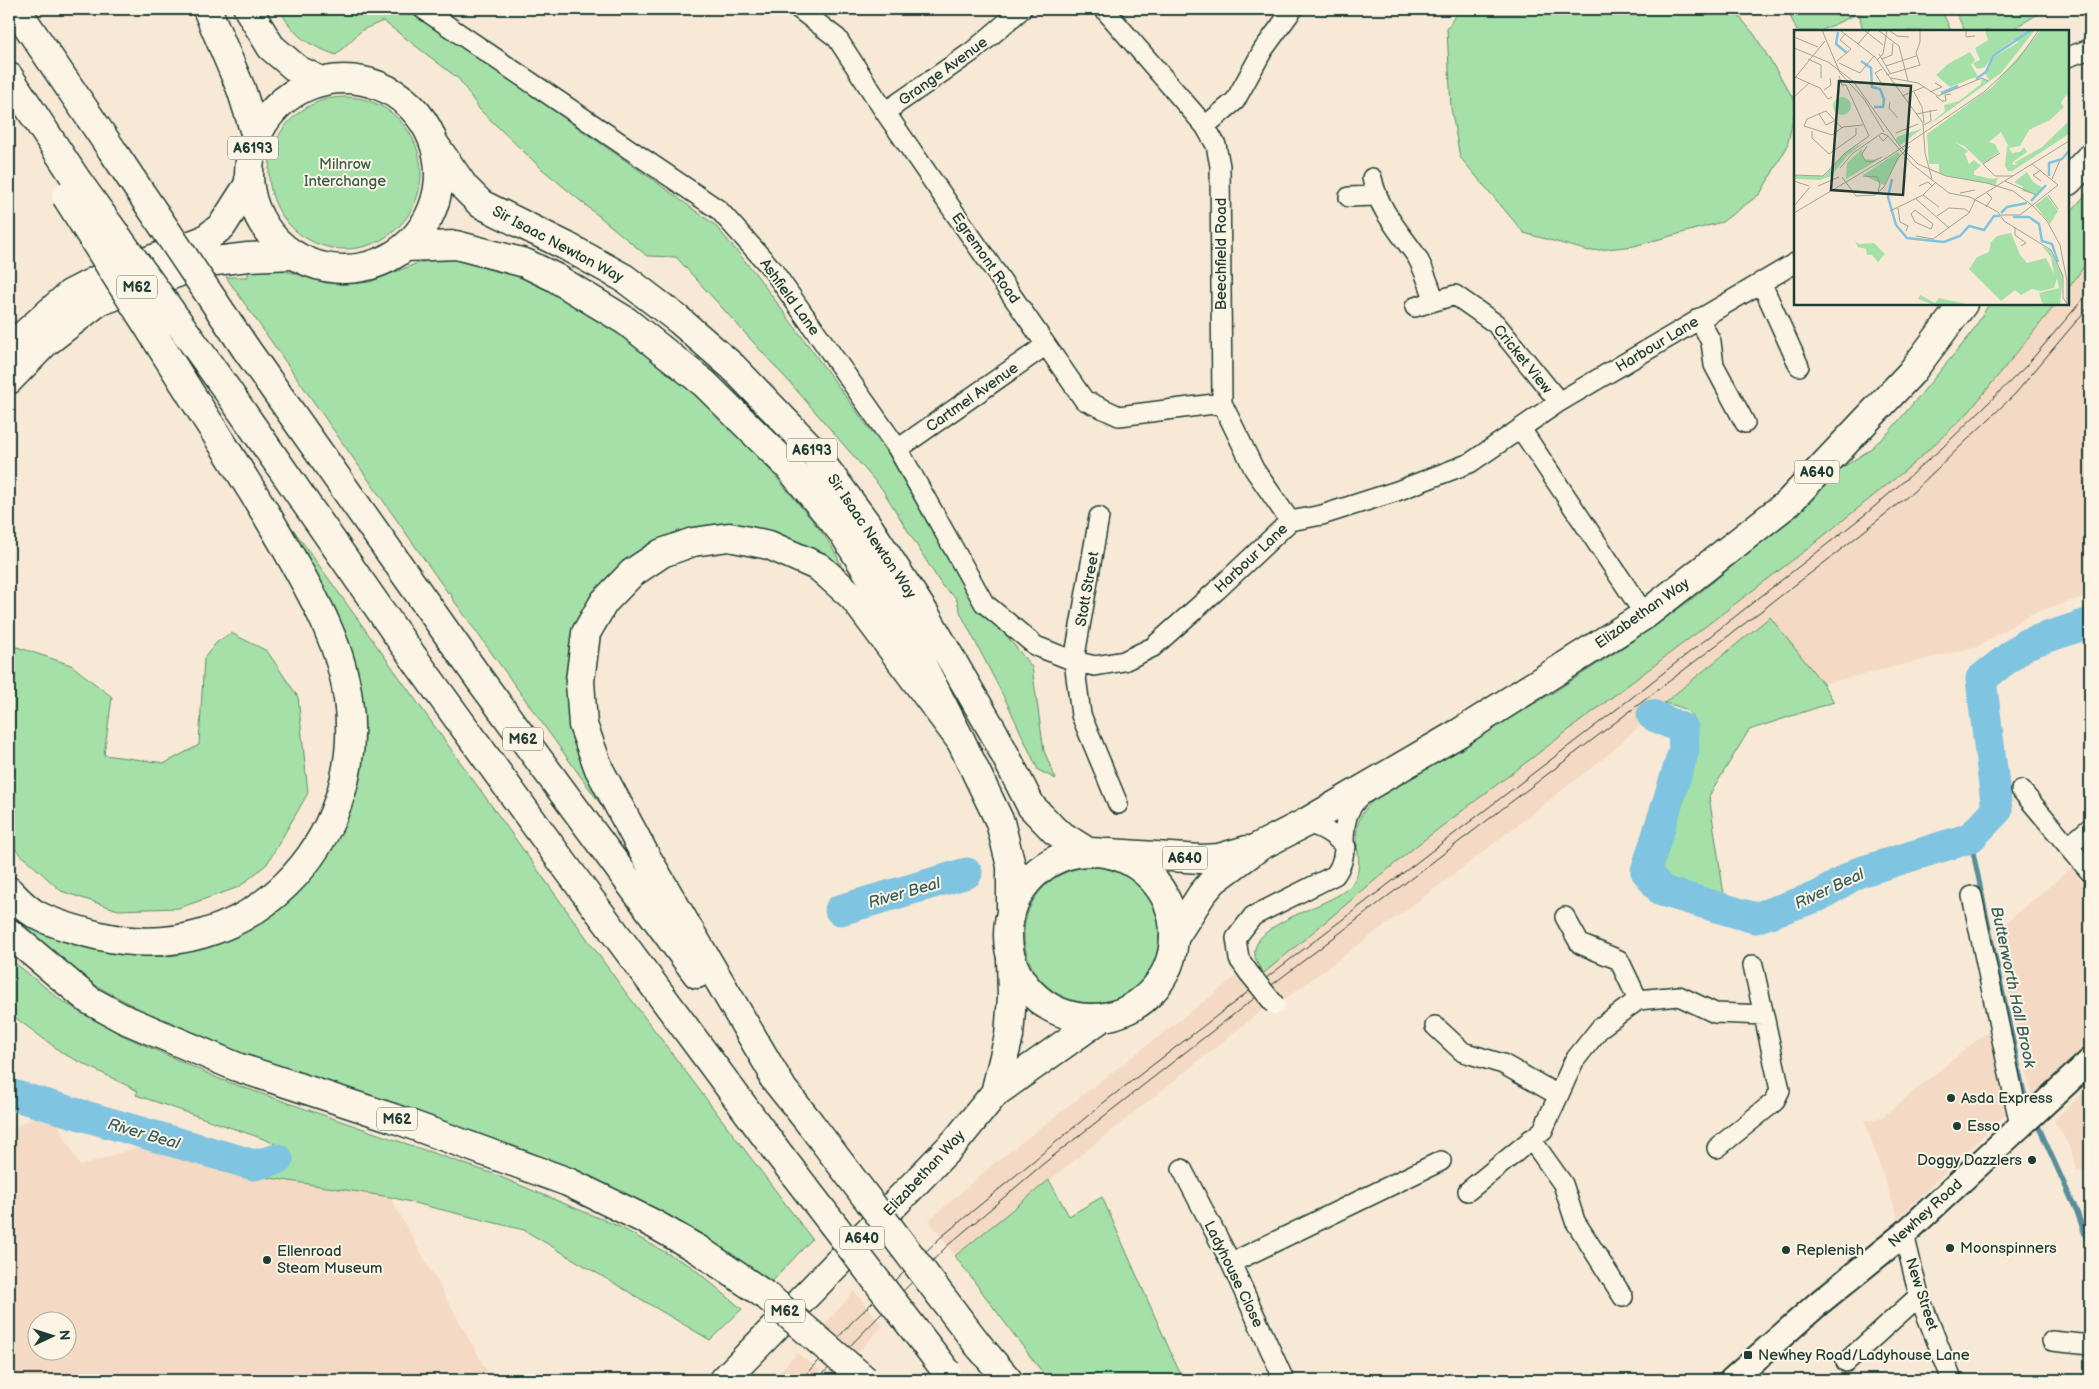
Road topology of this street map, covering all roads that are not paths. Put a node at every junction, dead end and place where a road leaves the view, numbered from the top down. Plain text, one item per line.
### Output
1 (16, 9) edge
2 (207, 9) edge
3 (248, 9) edge
4 (423, 9) edge
5 (800, 9) edge
6 (1022, 9) edge
7 (1104, 9) edge
8 (1292, 9) edge
9 (2090, 49) edge
10 (2069, 57) edge
11 (9, 77) edge
12 (321, 81) junction
13 (9, 101) edge
14 (885, 112) junction
15 (1204, 126) junction
16 (256, 136) junction
17 (435, 145) junction
18 (2090, 158) edge
19 (2069, 180) edge
20 (249, 184) junction
21 (71, 188) junction
22 (1349, 198) dead end
23 (406, 247) junction
24 (293, 255) junction
25 (1794, 264) edge
26 (1761, 282) junction
27 (1435, 301) junction
28 (1962, 305) edge
29 (1414, 307) dead end
30 (1699, 318) junction
31 (1046, 345) junction
32 (9, 348) edge
33 (1800, 366) dead end
34 (9, 380) edge
35 (1559, 402) junction
36 (1222, 403) junction
37 (1745, 423) dead end
38 (1521, 429) junction
39 (898, 449) junction
40 (1099, 517) dead end
41 (1290, 521) junction
42 (1645, 615) junction
43 (1074, 662) junction
44 (961, 741) junction
45 (1367, 787) junction
46 (2021, 790) dead end
47 (1118, 804) dead end
48 (1305, 823) junction
49 (2090, 828) edge
50 (1260, 846) junction
51 (2068, 846) junction
52 (1346, 847) junction
53 (1098, 852) junction
54 (2090, 872) edge
55 (9, 891) edge
56 (1972, 896) dead end
57 (1011, 912) junction
58 (1565, 917) dead end
59 (9, 933) edge
60 (1174, 938) junction
61 (1011, 958) junction
62 (1753, 965) dead end
63 (1638, 1000) junction
64 (1275, 1005) dead end
65 (1764, 1015) junction
66 (1101, 1018) junction
67 (1435, 1026) dead end
68 (2090, 1060) edge
69 (784, 1091) junction
70 (995, 1093) junction
71 (1558, 1095) junction
72 (2028, 1119) junction
73 (1531, 1139) junction
74 (1717, 1148) dead end
75 (1441, 1162) dead end
76 (1182, 1169) dead end
77 (1468, 1191) dead end
78 (1904, 1234) junction
79 (1231, 1263) junction
80 (1919, 1296) junction
81 (1623, 1297) dead end
82 (2052, 1341) dead end
83 (2090, 1345) edge
84 (1846, 1362) dead end
85 (950, 1376) edge
86 (724, 1380) edge
87 (864, 1380) edge
88 (1008, 1380) edge
89 (1284, 1380) edge
90 (1732, 1380) edge
91 (1952, 1380) edge

1 - 69 main road, M62, bridge
2 - 16 main road
3 - 12 main road
4 - 39 street, Ashfield Lane
5 - 14 street, Egremont Road
6 - 14 street, Grange Avenue
7 - 15 street, Beechfield Road
8 - 15 street
9 - 10 street
11 - 21 main road, M62
12 - 16 main road, A6193
12 - 17 main road, A6193
13 - 21 main road, M62
14 - 31 street, Egremont Road
15 - 36 street, Beechfield Road
16 - 20 main road, A6193
17 - 23 main road, A6193
17 - 53 main road, Sir Isaac Newton Way / A6193
18 - 19 main road
20 - 24 main road, A6193
20 - 32 main road, M62
21 - 55 main road, M62, bridge
21 - 85 main road, M62, bridge
22 - 27 street
23 - 24 main road, A6193
23 - 44 main road, Sir Isaac Newton Way / A6193
24 - 34 main road, M62
25 - 26 street, Harbour Lane
26 - 30 street, Harbour Lane
26 - 33 street
27 - 29 street, Cricket View
27 - 35 street, Cricket View
28 - 42 main road, Elizabethan Way / A640
30 - 35 street, Harbour Lane
30 - 37 street
31 - 36 street, Egremont Road
31 - 39 street, Cartmel Avenue
35 - 38 street, Harbour Lane
36 - 41 street, Beechfield Road
38 - 41 street, Harbour Lane
38 - 42 street
39 - 43 street, Ashfield Lane
40 - 43 street, Stott Street
41 - 43 street, Harbour Lane
42 - 45 main road, Elizabethan Way / A640
43 - 47 street, Stott Street
44 - 57 main road, Sir Isaac Newton Way / A6193
44 - 69 main road, M62
45 - 48 main road, Elizabethan Way / A640
45 - 52 street
46 - 51 street
48 - 50 main road, Elizabethan Way / A640
48 - 52 street
49 - 51 street
50 - 53 main road, Elizabethan Way / A640
50 - 60 main road, Elizabethan Way / A640
51 - 54 street
52 - 64 street, bridge
53 - 57 main road, A640
53 - 60 main road, A640
56 - 72 street
57 - 61 main road, A640
58 - 63 street
59 - 87 main road, M62, bridge
60 - 66 main road, A640
61 - 66 main road, A640
61 - 70 main road, Elizabethan Way / A640
62 - 65 street
63 - 65 street
63 - 71 street
65 - 74 street
66 - 70 main road, Elizabethan Way / A640
67 - 71 street
68 - 72 street, Newhey Road
69 - 88 main road, M62, bridge
70 - 86 main road, Elizabethan Way / A640
71 - 73 street
72 - 78 street, Newhey Road
73 - 77 street
73 - 81 street
75 - 79 street
76 - 79 street, Ladyhouse Close
78 - 80 street, New Street
78 - 90 street, Newhey Road
79 - 89 street, Ladyhouse Close
80 - 84 street
80 - 91 street, New Street
82 - 83 street

